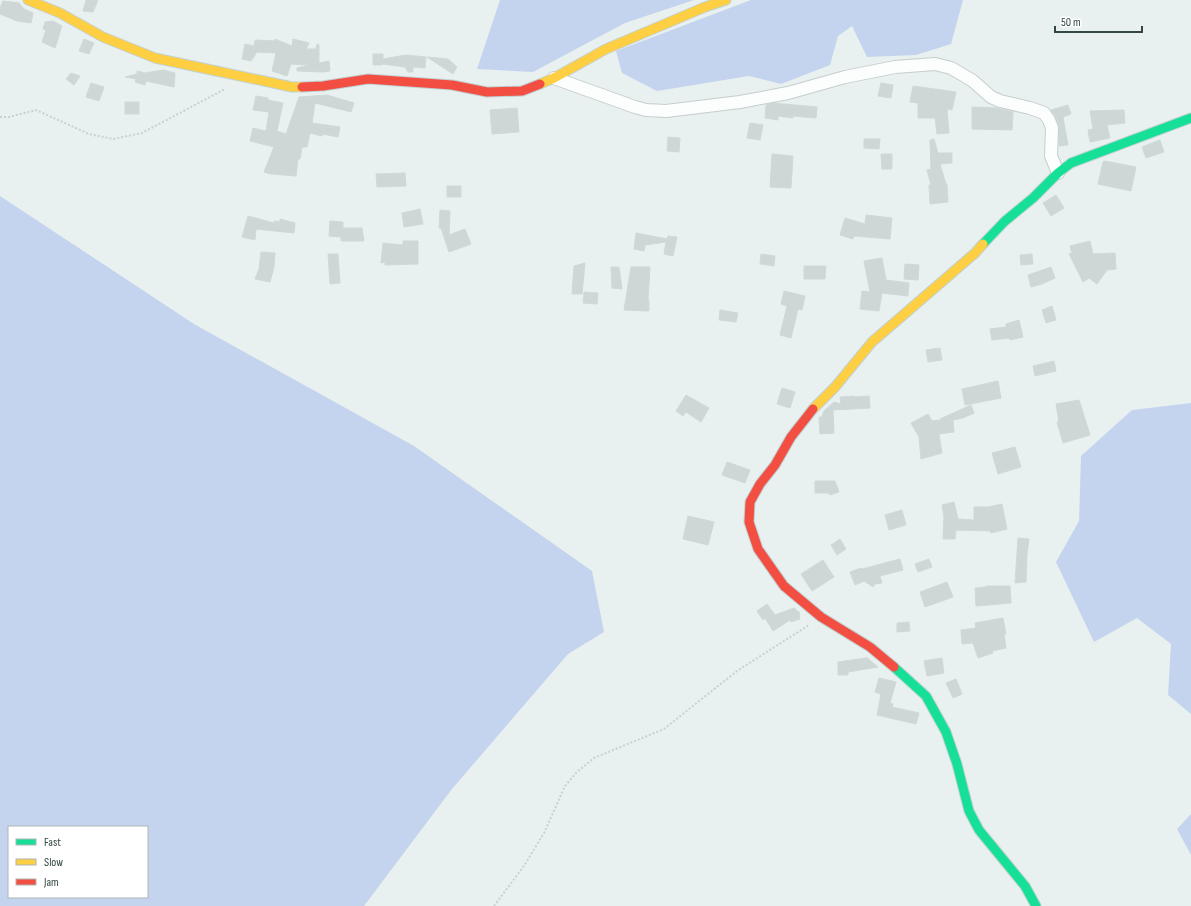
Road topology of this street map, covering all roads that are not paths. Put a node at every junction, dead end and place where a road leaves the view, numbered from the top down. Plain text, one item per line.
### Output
1 (28, 0) edge
2 (726, 0) edge
3 (554, 78) junction
4 (1191, 118) edge
5 (1058, 173) junction
6 (1036, 906) edge

1 - 3 street
2 - 3 street
3 - 5 street
4 - 5 street
5 - 6 street

